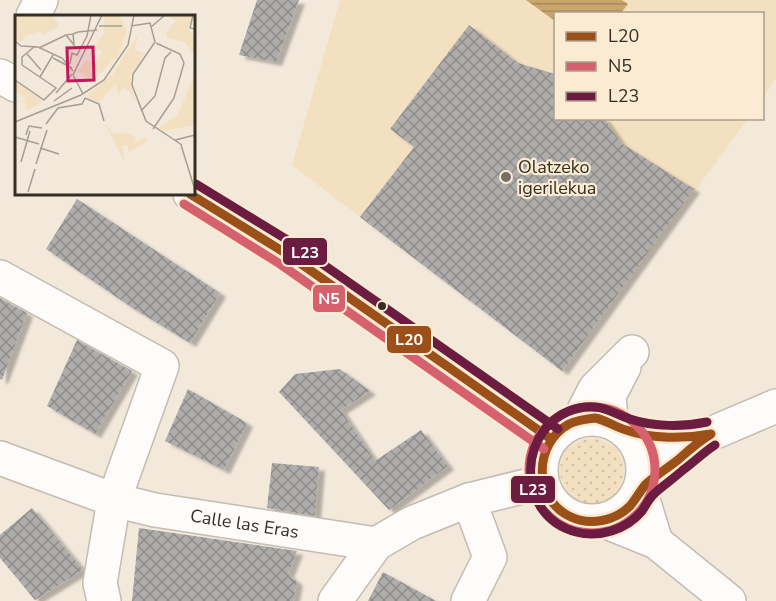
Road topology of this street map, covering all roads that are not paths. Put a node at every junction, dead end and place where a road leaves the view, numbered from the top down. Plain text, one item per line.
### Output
1 (41, 0) edge
2 (34, 15) edge
3 (0, 76) edge
4 (15, 84) edge
5 (192, 195) edge
6 (0, 278) edge
7 (776, 406) edge
8 (579, 420) junction
9 (618, 426) junction
10 (708, 435) junction
11 (551, 438) junction
12 (0, 458) edge
13 (542, 482) junction
14 (640, 490) junction
15 (114, 500) junction
16 (469, 500) junction
17 (604, 521) junction
18 (656, 542) junction
19 (376, 544) junction
20 (104, 601) edge
21 (335, 601) edge
22 (468, 601) edge
23 (729, 601) edge

1 - 2 street
3 - 4 street
5 - 11 street
6 - 15 street
7 - 10 street
8 - 9 street
8 - 9 street
8 - 11 street
9 - 10 street
9 - 14 street
10 - 14 street
11 - 13 street
12 - 15 street, Calle las Eras
13 - 16 street
13 - 17 street
14 - 17 street
14 - 18 street
15 - 19 street, Calle las Eras
15 - 20 street
16 - 19 street
16 - 22 street
17 - 18 street
18 - 23 street
19 - 21 street

